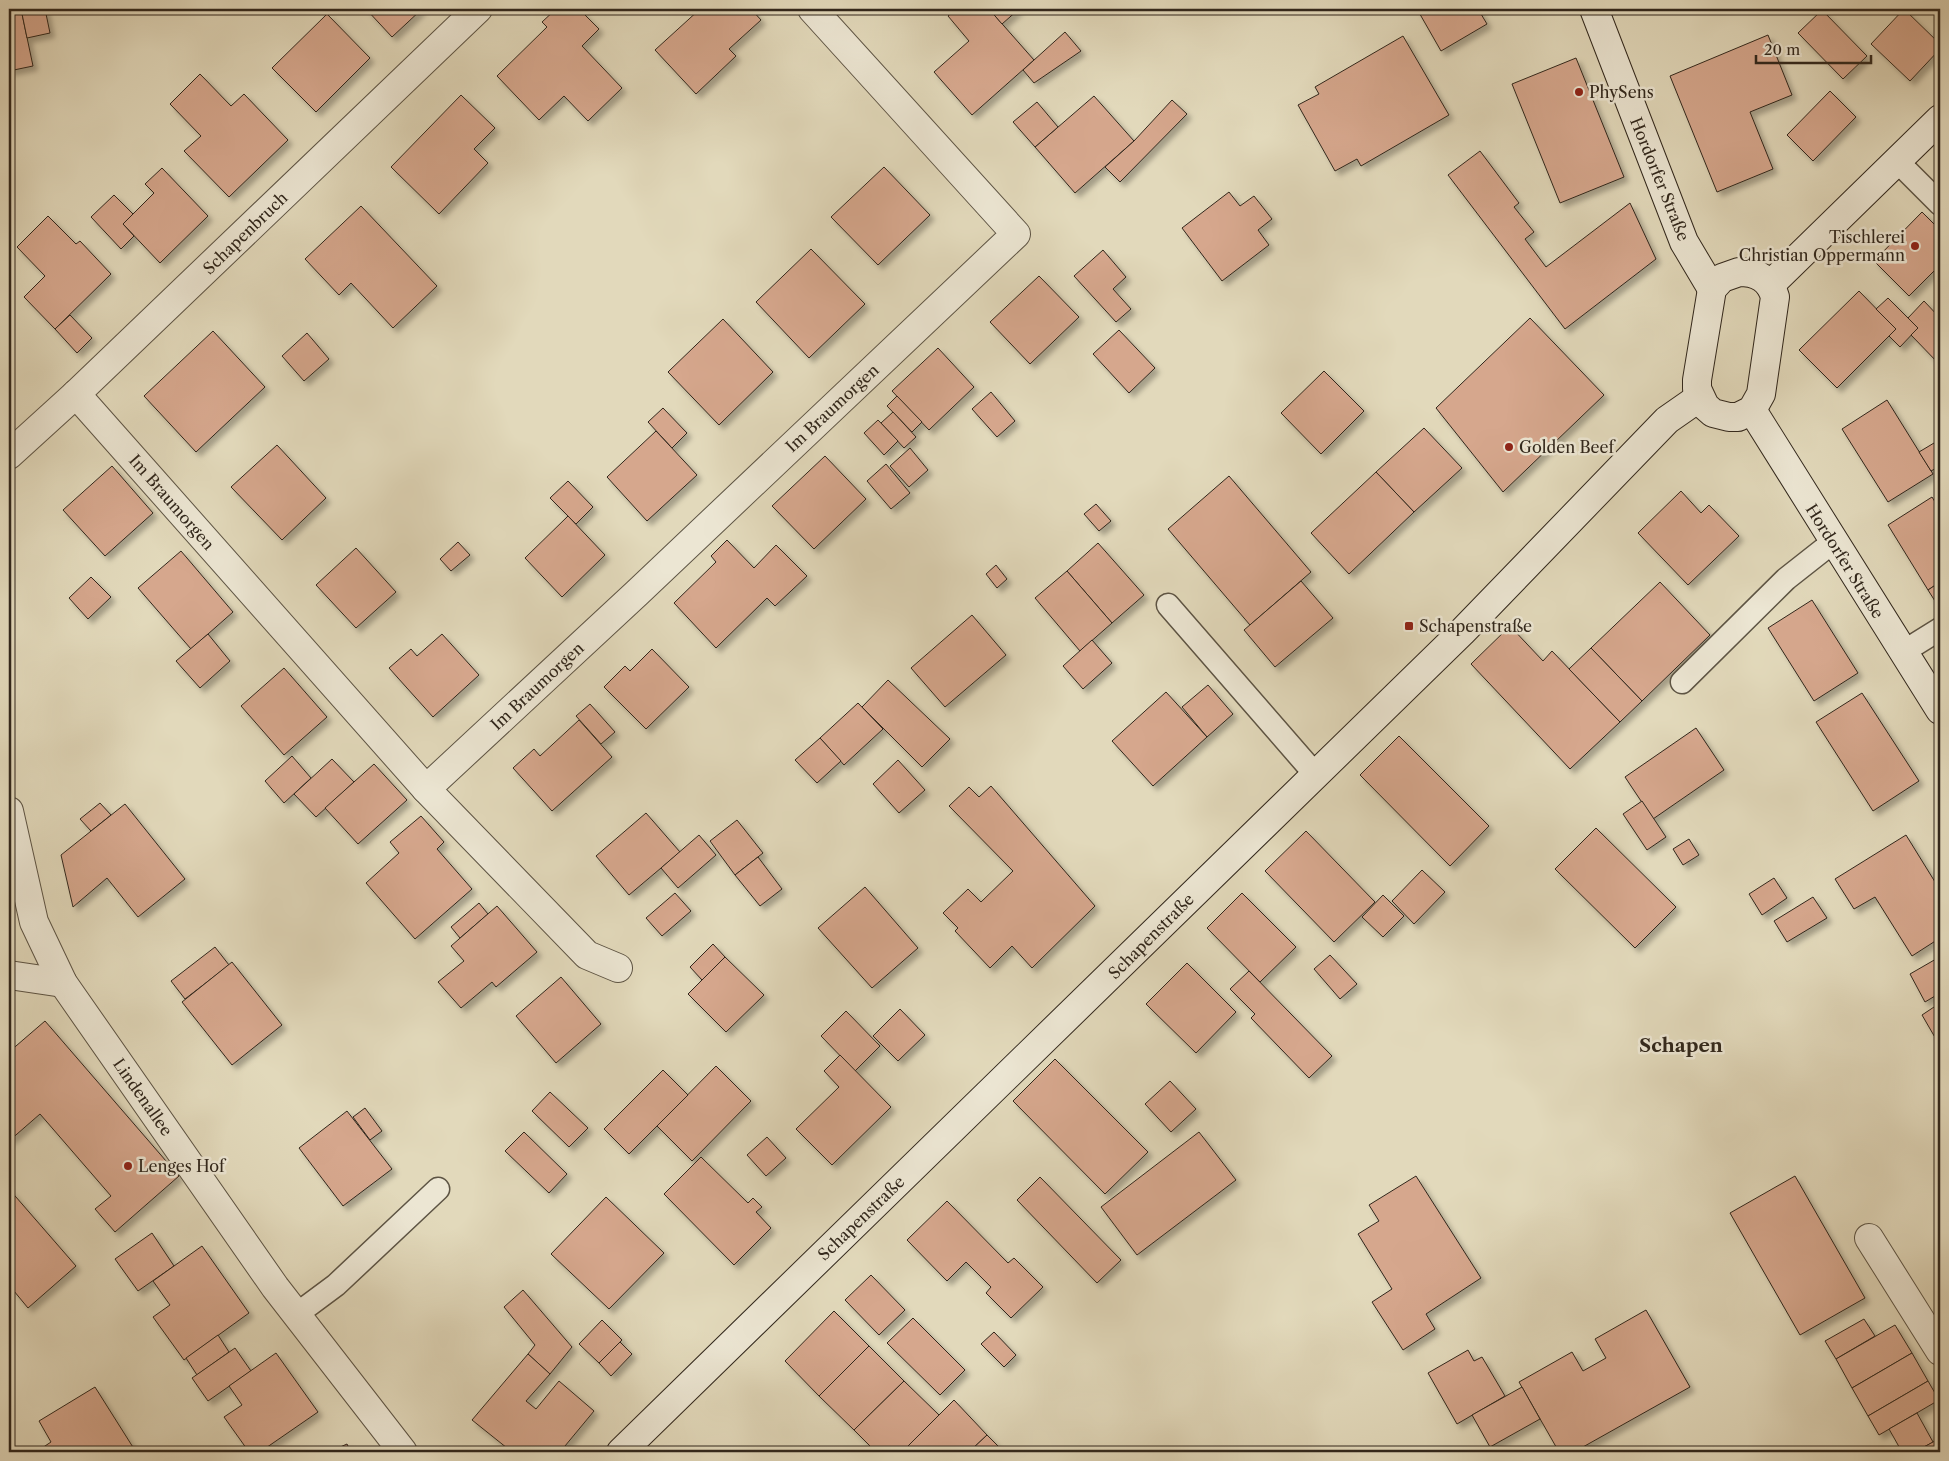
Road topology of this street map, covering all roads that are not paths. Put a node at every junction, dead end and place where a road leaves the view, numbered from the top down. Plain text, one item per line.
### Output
1 (478, 9) edge
2 (812, 9) edge
3 (1594, 9) edge
4 (1940, 119) edge
5 (1897, 161) junction
6 (1940, 204) edge
7 (1770, 285) junction
8 (1712, 290) junction
9 (76, 394) junction
10 (1700, 396) junction
11 (1752, 410) junction
12 (9, 455) edge
13 (1834, 542) junction
14 (1168, 605) dead end
15 (1940, 629) edge
16 (1903, 652) junction
17 (1682, 682) dead end
18 (1940, 710) edge
19 (1315, 774) junction
20 (426, 789) junction
21 (9, 811) edge
22 (16, 882) edge
23 (618, 968) dead end
24 (9, 975) edge
25 (63, 984) junction
26 (438, 1189) dead end
27 (1869, 1238) dead end
28 (297, 1314) junction
29 (1940, 1351) edge
30 (403, 1452) edge
31 (620, 1452) edge

1 - 9 street, Schapenbruch
2 - 20 street, Im Braumorgen
3 - 8 street, Hordorfer Straße
4 - 5 street
5 - 6 lane
5 - 7 street
7 - 8 street
7 - 11 street
8 - 10 street
9 - 12 street, Schapenbruch
9 - 20 street, Im Braumorgen
10 - 11 street
10 - 19 street, Schapenstraße
11 - 13 street, Hordorfer Straße
13 - 16 street, Hordorfer Straße
13 - 17 lane
14 - 19 lane
15 - 16 lane
16 - 18 street, Hordorfer Straße
19 - 31 street, Schapenstraße
20 - 23 street, Im Braumorgen
21 - 22 street, Lindenallee
22 - 25 street, Lindenallee
24 - 25 street
25 - 28 street, Lindenallee
26 - 28 lane
27 - 29 street
28 - 30 street, Lindenallee

